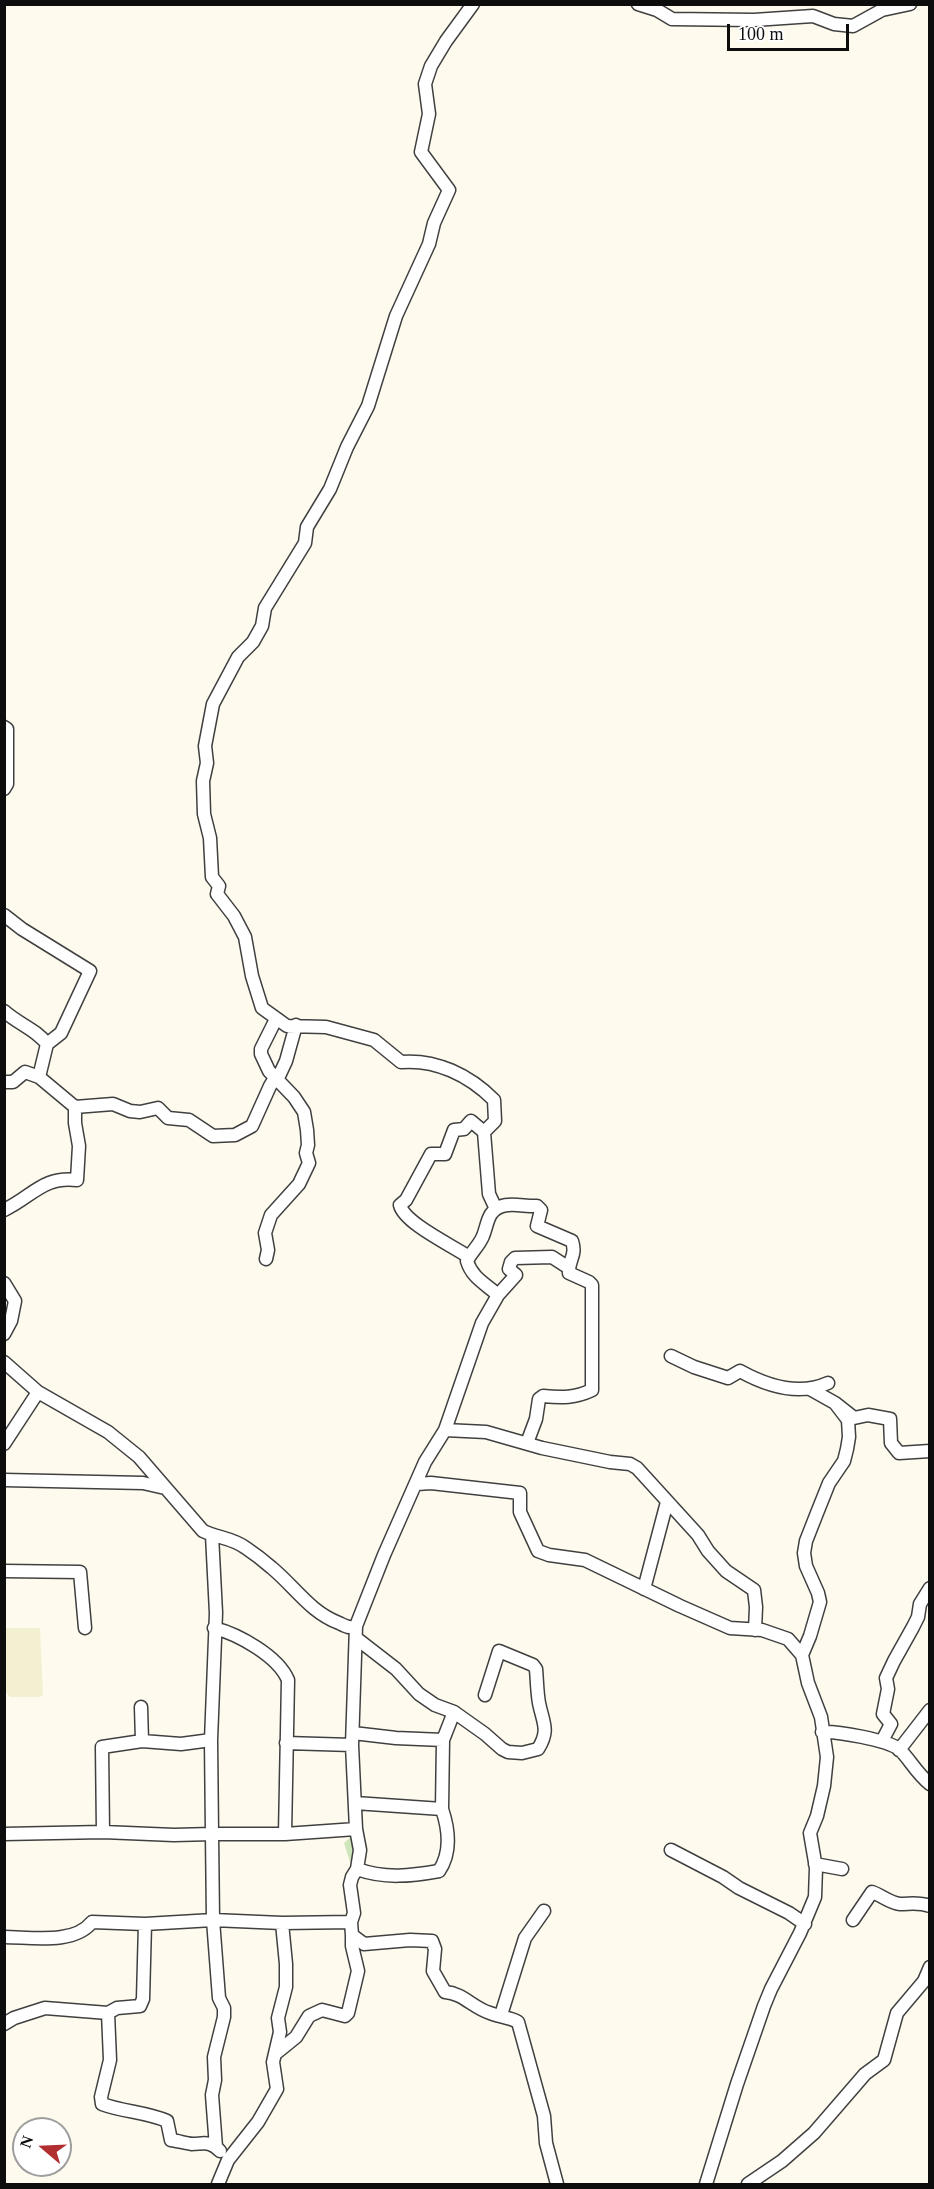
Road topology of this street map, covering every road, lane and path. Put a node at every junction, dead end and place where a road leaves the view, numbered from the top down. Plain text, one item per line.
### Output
1 (473, 4) edge
2 (638, 4) edge
3 (910, 4) edge
4 (883, 7) edge
5 (4, 727) edge
6 (4, 789) edge
7 (4, 915) edge
8 (4, 1011) edge
9 (276, 1019) junction
10 (296, 1025) junction
11 (47, 1044) junction
12 (39, 1077) junction
13 (275, 1078) junction
14 (4, 1082) edge
15 (75, 1107) junction
16 (484, 1132) junction
17 (496, 1209) junction
18 (4, 1210) edge
19 (469, 1257) junction
20 (266, 1259) dead end
21 (568, 1268) junction
22 (4, 1283) edge
23 (498, 1295) junction
24 (4, 1334) edge
25 (671, 1356) dead end
26 (4, 1362) edge
27 (828, 1383) dead end
28 (810, 1389) junction
29 (38, 1392) junction
30 (835, 1403) junction
31 (445, 1430) junction
32 (526, 1443) junction
33 (4, 1444) edge
34 (930, 1451) edge
35 (4, 1480) edge
36 (417, 1484) junction
37 (165, 1488) junction
38 (667, 1502) junction
39 (212, 1535) junction
40 (4, 1571) edge
41 (930, 1588) edge
42 (644, 1589) junction
43 (86, 1628) dead end
44 (214, 1628) junction
45 (755, 1630) junction
46 (356, 1632) junction
47 (802, 1655) junction
48 (485, 1695) dead end
49 (141, 1707) dead end
50 (930, 1710) edge
51 (454, 1712) junction
52 (822, 1732) junction
53 (352, 1739) junction
54 (211, 1740) junction
55 (443, 1740) junction
56 (142, 1741) junction
57 (882, 1741) junction
58 (286, 1743) junction
59 (899, 1750) junction
60 (930, 1784) edge
61 (355, 1803) junction
62 (442, 1809) junction
63 (356, 1829) junction
64 (103, 1832) junction
65 (4, 1834) edge
66 (212, 1834) junction
67 (285, 1834) junction
68 (671, 1850) dead end
69 (816, 1864) junction
70 (357, 1869) junction
71 (842, 1869) dead end
72 (930, 1906) edge
73 (543, 1911) dead end
74 (213, 1920) junction
75 (853, 1920) dead end
76 (282, 1923) junction
77 (145, 1924) junction
78 (804, 1924) junction
79 (352, 1928) junction
80 (4, 1937) edge
81 (930, 1967) edge
82 (108, 2013) junction
83 (506, 2016) junction
84 (4, 2024) edge
85 (275, 2054) junction
86 (216, 2147) junction
87 (228, 2160) junction
88 (218, 2184) edge
89 (557, 2184) edge
90 (706, 2184) edge
91 (748, 2184) edge

1 - 9 street
2 - 4 street
3 - 4 street
5 - 6 street
7 - 11 street
8 - 11 street
9 - 10 street
9 - 13 street
10 - 13 street
10 - 16 street
11 - 12 street
12 - 14 street
12 - 15 street
13 - 15 street
13 - 20 street
15 - 18 street
16 - 17 street
16 - 19 street
17 - 19 street
17 - 21 street
19 - 23 street
21 - 23 street
21 - 32 street
22 - 24 street
23 - 31 street
25 - 28 street
26 - 29 street
27 - 28 street
28 - 30 street
29 - 33 street
29 - 37 street
30 - 34 street
30 - 47 street
31 - 32 street
31 - 36 street
32 - 38 street
35 - 37 street
36 - 42 street
36 - 46 street
37 - 39 street
38 - 42 street
38 - 45 street
39 - 44 street
39 - 46 street
40 - 43 street
41 - 57 street
42 - 45 street
44 - 54 street
44 - 58 street
45 - 47 street
46 - 51 street
46 - 53 street
47 - 52 street
48 - 51 street
49 - 56 street
50 - 59 street
51 - 55 street
52 - 57 street
52 - 69 street
53 - 55 street
53 - 58 street
53 - 61 street
54 - 56 street
54 - 66 street
55 - 62 street
56 - 64 street
57 - 59 street
58 - 67 street
59 - 60 street
61 - 62 street
61 - 63 street
62 - 70 street
63 - 67 street
63 - 70 street
64 - 65 street
64 - 66 street
66 - 67 street
66 - 74 street
68 - 78 street
69 - 71 street
69 - 78 street
70 - 79 street
72 - 75 street
73 - 83 street
74 - 76 street
74 - 77 street
74 - 86 street
76 - 79 street
76 - 85 street
77 - 80 street
77 - 82 street
78 - 90 street
79 - 83 street
79 - 85 street
81 - 91 street
82 - 84 street
82 - 86 street
83 - 89 street
85 - 87 street
86 - 87 street
87 - 88 street

